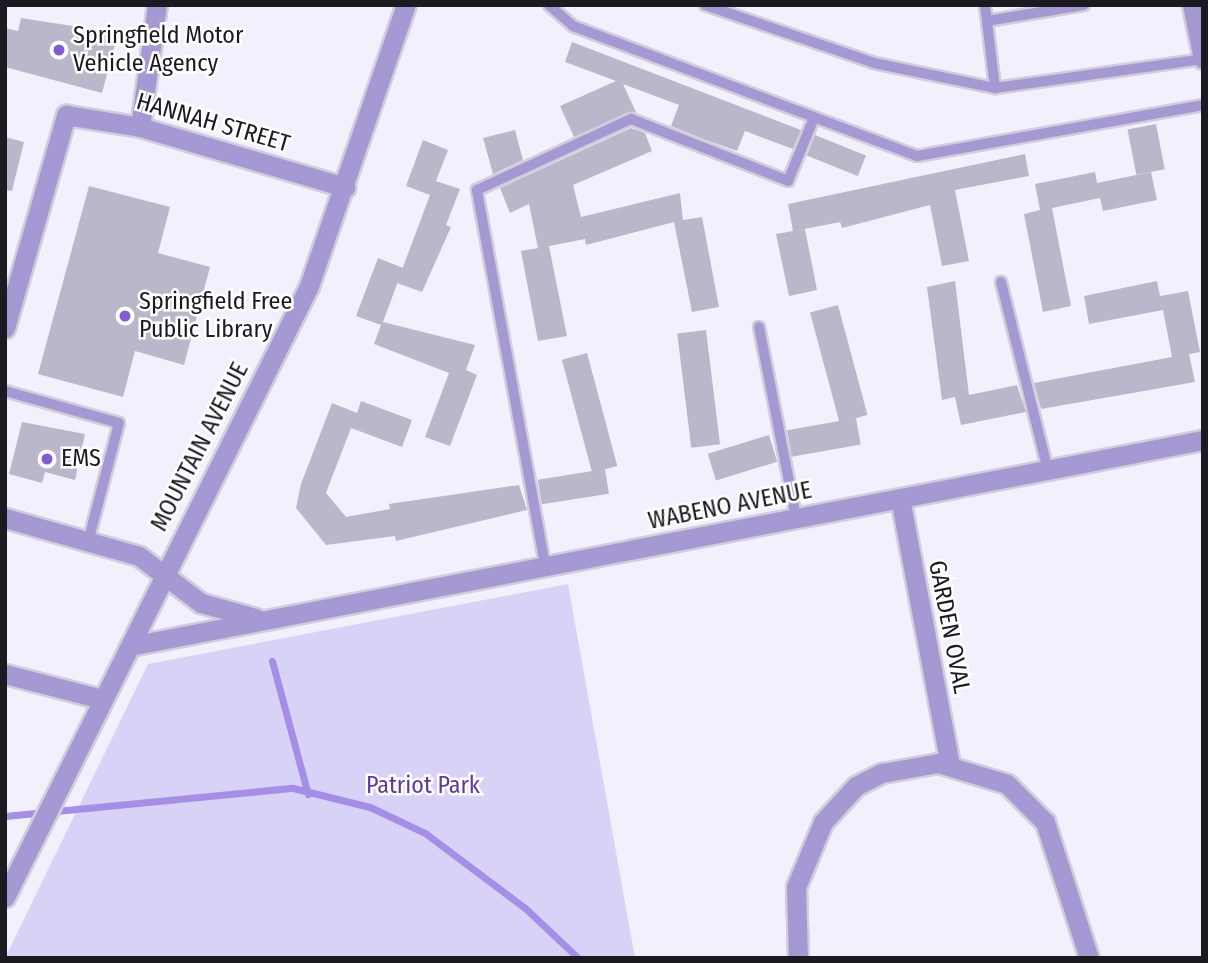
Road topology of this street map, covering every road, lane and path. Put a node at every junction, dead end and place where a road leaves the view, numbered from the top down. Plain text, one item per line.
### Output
1 (158, 5) edge
2 (406, 5) edge
3 (549, 5) edge
4 (705, 5) edge
5 (985, 5) edge
6 (1084, 5) edge
7 (1192, 5) edge
8 (987, 21) junction
9 (1203, 59) edge
10 (995, 88) junction
11 (1203, 105) edge
12 (814, 118) junction
13 (140, 127) junction
14 (345, 187) junction
15 (1001, 282) dead end
16 (759, 327) dead end
17 (5, 328) edge
18 (5, 391) edge
19 (1203, 440) edge
20 (1048, 470) junction
21 (900, 498) junction
22 (5, 518) edge
23 (796, 519) junction
24 (88, 542) junction
25 (545, 565) junction
26 (165, 573) junction
27 (267, 620) junction
28 (130, 646) junction
29 (5, 674) edge
30 (102, 699) junction
31 (950, 764) junction
32 (5, 897) edge
33 (798, 958) edge
34 (1089, 958) edge

1 - 13 street
2 - 14 street, MOUNTAIN AVENUE
3 - 12 lane
4 - 10 lane
5 - 8 lane
6 - 8 lane
7 - 9 street
8 - 10 lane
9 - 10 lane
11 - 12 lane
12 - 25 lane
13 - 14 street, HANNAH STREET
13 - 17 street, HANNAH STREET
14 - 26 street, MOUNTAIN AVENUE
15 - 20 lane
16 - 23 lane
18 - 24 lane
19 - 20 street, WABENO AVENUE
20 - 21 street, WABENO AVENUE
21 - 23 street, WABENO AVENUE
21 - 31 street, GARDEN OVAL
22 - 24 street, WABENO AVENUE
23 - 25 street, WABENO AVENUE
24 - 26 street, WABENO AVENUE
25 - 27 street, WABENO AVENUE
26 - 27 street, WABENO AVENUE
26 - 28 street, MOUNTAIN AVENUE
27 - 28 street, WABENO AVENUE
28 - 30 street, MOUNTAIN AVENUE
29 - 30 street
30 - 32 street, MOUNTAIN AVENUE
31 - 33 street
31 - 34 street

